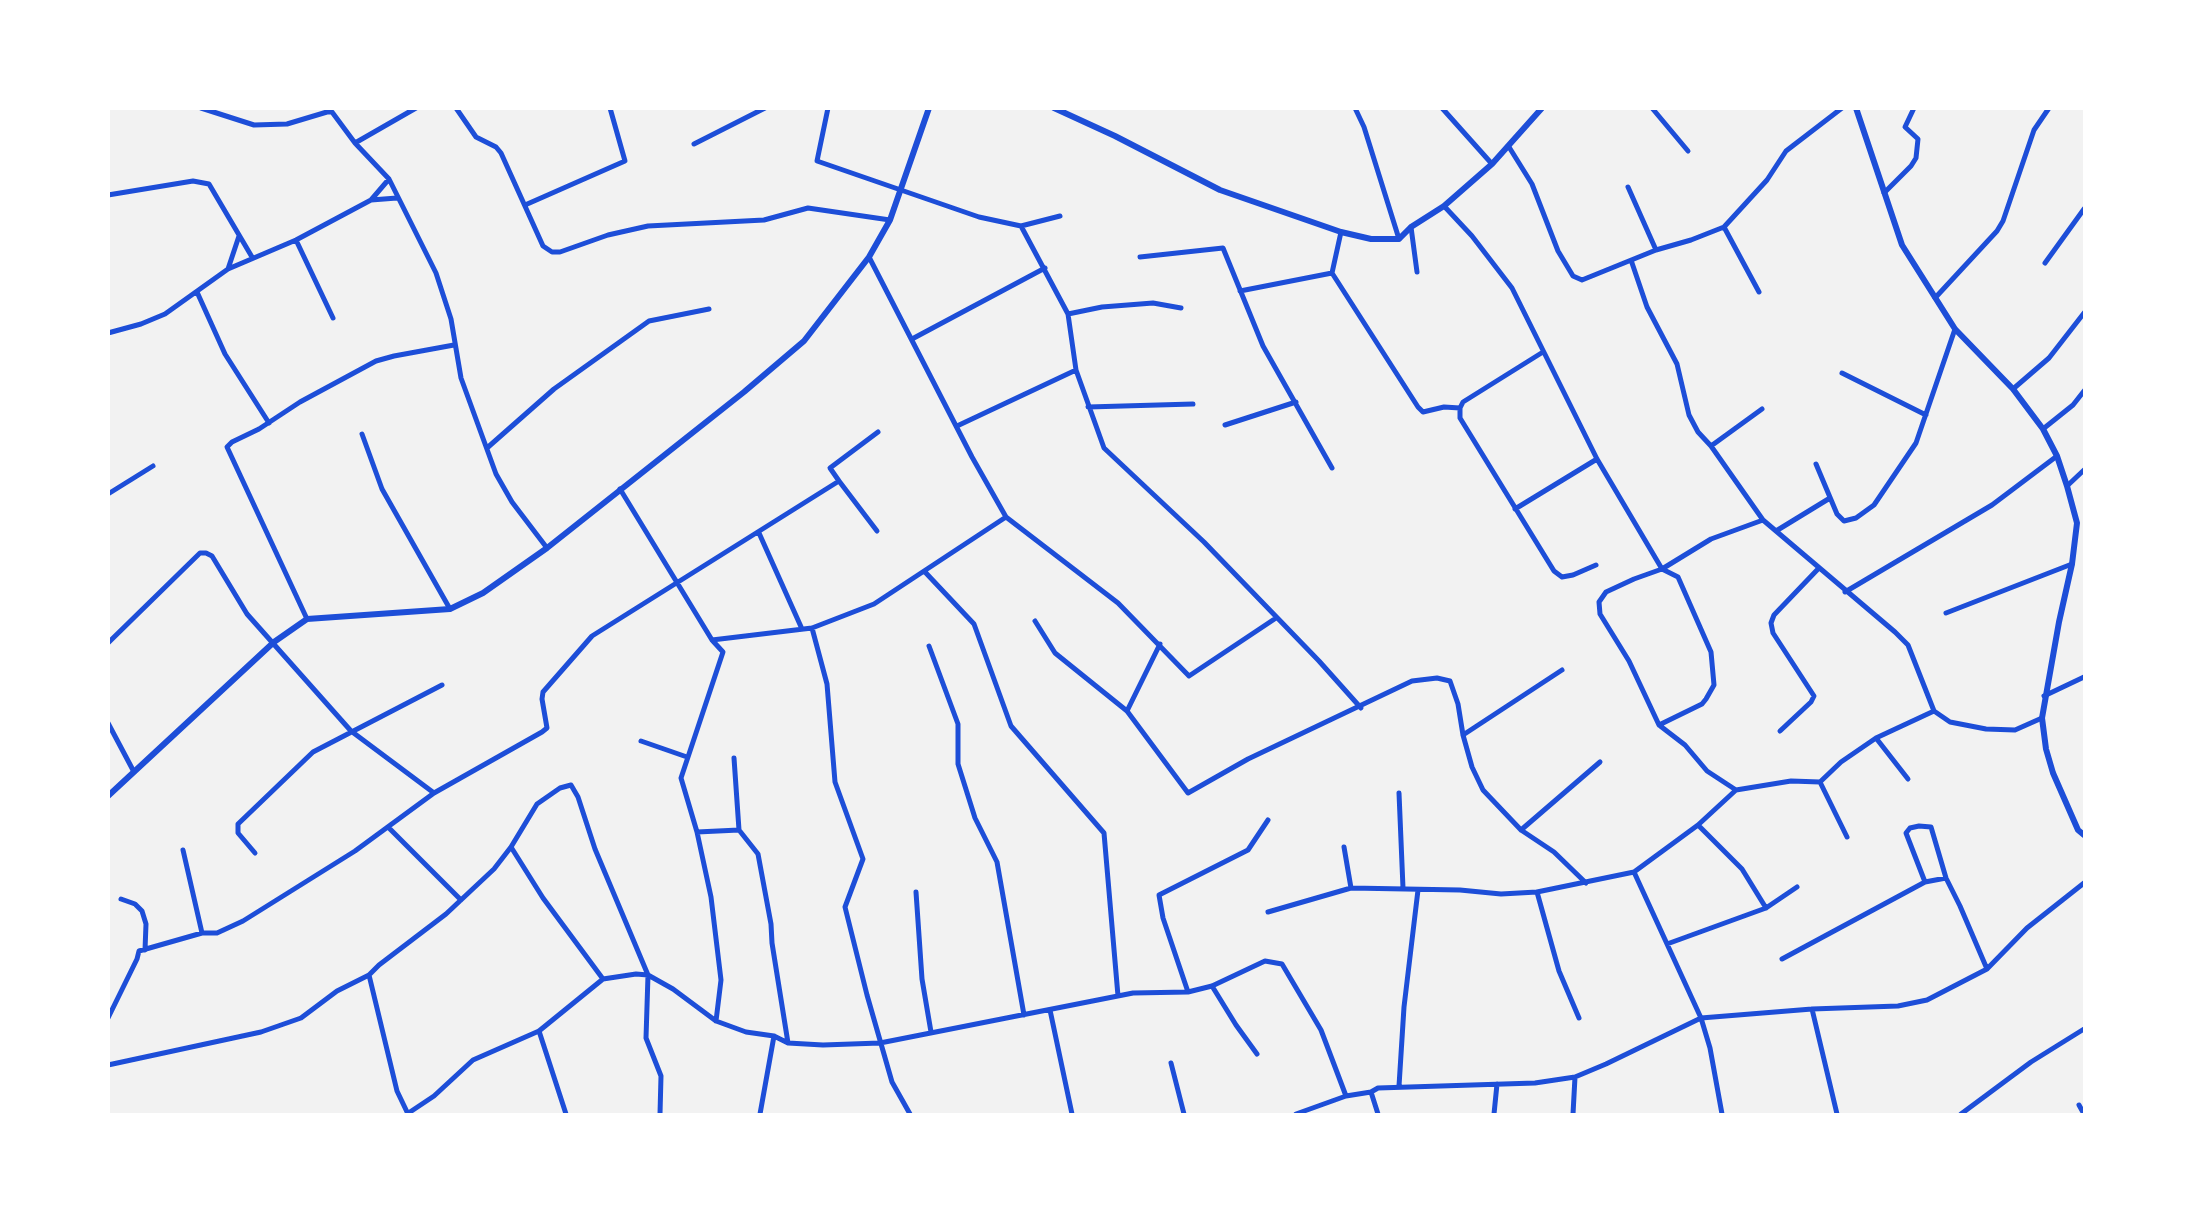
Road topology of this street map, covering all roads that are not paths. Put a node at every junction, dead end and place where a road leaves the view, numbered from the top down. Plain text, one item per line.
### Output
1 (201, 108) edge
2 (416, 108) edge
3 (456, 108) edge
4 (610, 108) edge
5 (765, 108) edge
6 (828, 108) edge
7 (929, 108) edge
8 (1054, 108) edge
9 (1355, 108) edge
10 (1442, 108) edge
11 (1542, 108) edge
12 (1652, 108) edge
13 (1842, 108) edge
14 (1856, 108) edge
15 (1914, 108) edge
16 (2049, 108) edge
17 (318, 111) edge
18 (355, 143) junction
19 (694, 144) dead end
20 (1509, 147) junction
21 (1688, 151) dead end
22 (1492, 164) junction
23 (389, 179) junction
24 (1628, 187) dead end
25 (901, 191) junction
26 (1884, 193) junction
27 (108, 195) edge
28 (397, 198) junction
29 (371, 200) junction
30 (524, 205) junction
31 (1444, 206) junction
32 (2084, 209) edge
33 (1059, 216) dead end
34 (890, 220) junction
35 (1021, 226) junction
36 (1411, 227) junction
37 (1724, 227) junction
38 (1341, 232) junction
39 (239, 236) junction
40 (1399, 239) junction
41 (296, 240) junction
42 (1656, 250) junction
43 (252, 257) junction
44 (869, 257) junction
45 (1140, 257) dead end
46 (1631, 260) junction
47 (2045, 263) dead end
48 (1045, 268) junction
49 (228, 269) junction
50 (1417, 272) dead end
51 (1332, 273) junction
52 (1240, 291) junction
53 (197, 292) junction
54 (1759, 292) dead end
55 (1935, 298) junction
56 (1181, 308) dead end
57 (709, 309) dead end
58 (2084, 313) edge
59 (1069, 314) junction
60 (333, 318) dead end
61 (1955, 329) junction
62 (108, 333) edge
63 (912, 339) junction
64 (454, 345) junction
65 (1544, 352) junction
66 (1076, 370) junction
67 (1842, 373) dead end
68 (2012, 389) junction
69 (2084, 391) edge
70 (1296, 402) junction
71 (1194, 404) dead end
72 (1088, 407) junction
73 (1460, 408) junction
74 (1762, 410) dead end
75 (1926, 415) junction
76 (269, 423) junction
77 (1226, 425) dead end
78 (957, 426) junction
79 (2043, 429) junction
80 (878, 432) dead end
81 (362, 434) dead end
82 (1711, 446) junction
83 (486, 449) junction
84 (2057, 456) junction
85 (1597, 460) junction
86 (1816, 464) dead end
87 (153, 466) dead end
88 (1332, 468) dead end
89 (2084, 470) edge
90 (839, 481) junction
91 (2067, 486) junction
92 (620, 489) junction
93 (108, 494) edge
94 (1830, 498) junction
95 (1515, 509) junction
96 (1006, 517) junction
97 (1763, 520) junction
98 (2081, 522) edge
99 (877, 531) dead end
100 (1776, 531) junction
101 (759, 533) junction
102 (547, 548) junction
103 (2072, 564) junction
104 (1595, 565) dead end
105 (1662, 569) junction
106 (1818, 569) junction
107 (925, 572) junction
108 (676, 582) junction
109 (1845, 592) junction
110 (450, 609) junction
111 (1946, 613) dead end
112 (1276, 618) junction
113 (307, 619) junction
114 (1035, 621) dead end
115 (812, 628) junction
116 (802, 629) junction
117 (712, 640) junction
118 (274, 642) junction
119 (108, 643) edge
120 (1160, 644) junction
121 (929, 646) dead end
122 (1562, 670) dead end
123 (2084, 677) edge
124 (442, 685) dead end
125 (2044, 696) junction
126 (1361, 708) junction
127 (1127, 711) junction
128 (1934, 711) junction
129 (2042, 718) junction
130 (108, 723) edge
131 (1659, 725) junction
132 (351, 731) junction
133 (1780, 732) dead end
134 (1463, 735) junction
135 (1876, 738) junction
136 (641, 741) dead end
137 (687, 757) junction
138 (734, 758) dead end
139 (1600, 762) dead end
140 (134, 772) junction
141 (1908, 779) dead end
142 (1820, 782) junction
143 (1736, 790) junction
144 (435, 793) junction
145 (1399, 793) dead end
146 (108, 796) edge
147 (1268, 820) dead end
148 (1698, 825) junction
149 (387, 827) junction
150 (739, 830) junction
151 (1521, 830) junction
152 (697, 831) junction
153 (2084, 835) edge
154 (1847, 837) dead end
155 (511, 847) junction
156 (1344, 847) dead end
157 (183, 850) dead end
158 (256, 853) dead end
159 (1634, 872) junction
160 (1946, 878) junction
161 (1925, 882) junction
162 (1586, 883) junction
163 (2084, 883) edge
164 (1797, 887) dead end
165 (1351, 888) junction
166 (1403, 888) junction
167 (1418, 890) junction
168 (916, 892) dead end
169 (1537, 892) junction
170 (121, 899) dead end
171 (461, 900) junction
172 (1766, 908) junction
173 (1268, 912) dead end
174 (202, 933) junction
175 (1667, 944) junction
176 (145, 950) junction
177 (1782, 959) dead end
178 (1987, 969) junction
179 (369, 975) junction
180 (648, 975) junction
181 (603, 979) junction
182 (1212, 986) junction
183 (1188, 992) junction
184 (1118, 996) junction
185 (1812, 1009) junction
186 (1050, 1010) junction
187 (1024, 1015) junction
188 (108, 1017) edge
189 (1579, 1018) dead end
190 (1701, 1018) junction
191 (716, 1021) junction
192 (2084, 1028) edge
193 (539, 1031) junction
194 (931, 1032) junction
195 (774, 1036) junction
196 (788, 1043) junction
197 (880, 1043) junction
198 (1257, 1054) dead end
199 (1171, 1063) dead end
200 (108, 1065) edge
201 (1575, 1077) junction
202 (1497, 1084) junction
203 (1399, 1086) junction
204 (1371, 1092) junction
205 (1346, 1096) junction
206 (2079, 1105) dead end
207 (407, 1114) edge
208 (566, 1115) edge
209 (660, 1115) edge
210 (760, 1115) edge
211 (910, 1115) edge
212 (1072, 1115) edge
213 (1184, 1115) edge
214 (1296, 1115) edge
215 (1378, 1115) edge
216 (1494, 1115) edge
217 (1573, 1115) edge
218 (1721, 1115) edge
219 (1837, 1115) edge
220 (1961, 1115) edge
221 (2084, 1115) edge

1 - 17 street
2 - 18 street
3 - 30 street
4 - 30 street
5 - 19 street
6 - 25 street
7 - 25 street
8 - 38 street
9 - 40 street
10 - 22 street
11 - 20 street
12 - 21 street
13 - 37 street
14 - 26 street
15 - 26 street
16 - 55 street
17 - 18 street
18 - 23 street
20 - 22 street
20 - 46 street
22 - 31 street
23 - 28 street
23 - 29 street
24 - 42 street
25 - 34 street
25 - 35 street
26 - 55 street
27 - 39 street
28 - 29 street
28 - 64 street
29 - 41 street
30 - 34 street
31 - 36 street
31 - 65 street
32 - 47 street
33 - 35 street
34 - 44 street
35 - 48 street
36 - 40 street
36 - 50 street
37 - 42 street
37 - 54 street
38 - 40 street
38 - 51 street
39 - 43 street
39 - 49 street
41 - 43 street
41 - 60 street
42 - 46 street
43 - 49 street
44 - 63 street
44 - 92 street
45 - 52 street
46 - 82 street
48 - 59 street
48 - 63 street
49 - 53 street
51 - 52 street
51 - 73 street
52 - 70 street
53 - 62 street
53 - 76 street
55 - 61 street
56 - 59 street
57 - 83 street
58 - 68 street
59 - 66 street
61 - 68 street
61 - 75 street
63 - 78 street
64 - 76 street
64 - 83 street
65 - 73 street
65 - 85 street
66 - 72 street
66 - 78 street
67 - 75 street
68 - 79 street
69 - 79 street
70 - 77 street
70 - 88 street
71 - 72 street
72 - 112 street
73 - 95 street
74 - 82 street
75 - 94 street
76 - 113 street
78 - 96 street
79 - 84 street
80 - 90 street
81 - 110 street
82 - 97 street
83 - 102 street
84 - 91 street
84 - 109 street
85 - 95 street
85 - 105 street
86 - 94 street
87 - 93 street
89 - 91 street
90 - 99 street
90 - 101 street
91 - 98 street
92 - 102 street
92 - 108 street
94 - 100 street
95 - 104 street
96 - 107 street
96 - 120 street
97 - 100 street
97 - 105 street
98 - 103 street
100 - 106 street
101 - 108 street
101 - 116 street
102 - 110 street
103 - 111 street
103 - 125 street
105 - 131 street
105 - 131 street
106 - 109 street
106 - 133 street
107 - 115 street
107 - 184 street
108 - 117 street
108 - 144 street
109 - 128 street
110 - 113 street
112 - 120 street
112 - 126 street
113 - 118 street
114 - 127 street
115 - 116 street
115 - 197 street
116 - 117 street
117 - 137 street
118 - 119 street
118 - 132 street
118 - 140 street
120 - 127 street
121 - 187 street
122 - 134 street
123 - 125 street
124 - 132 street
125 - 129 street
126 - 127 street
126 - 134 street
128 - 129 street
128 - 135 street
129 - 153 street
130 - 140 street
131 - 143 street
132 - 144 street
132 - 158 street
134 - 151 street
135 - 141 street
135 - 142 street
136 - 137 street
137 - 152 street
138 - 150 street
139 - 151 street
140 - 146 street
142 - 143 street
142 - 154 street
143 - 148 street
144 - 149 street
145 - 166 street
147 - 183 street
148 - 159 street
148 - 172 street
149 - 171 street
149 - 174 street
150 - 152 street
150 - 196 street
151 - 162 street
152 - 191 street
155 - 171 street
155 - 180 street
155 - 181 street
156 - 165 street
157 - 174 street
159 - 162 street
159 - 175 street
160 - 161 street
160 - 161 street
160 - 178 street
161 - 177 street
162 - 169 street
163 - 178 street
164 - 172 street
165 - 166 street
165 - 173 street
166 - 167 street
167 - 169 street
167 - 203 street
168 - 194 street
169 - 189 street
170 - 176 street
171 - 179 street
172 - 175 street
174 - 176 street
175 - 190 street
176 - 188 street
178 - 185 street
179 - 200 street
179 - 207 street
180 - 181 street
180 - 191 street
180 - 209 street
181 - 193 street
182 - 183 street
182 - 198 street
182 - 205 street
183 - 184 street
184 - 186 street
185 - 190 street
185 - 219 street
186 - 187 street
186 - 212 street
187 - 194 street
190 - 201 street
190 - 218 street
191 - 195 street
192 - 220 street
193 - 207 street
193 - 208 street
194 - 197 street
195 - 196 street
195 - 210 street
196 - 197 street
197 - 211 street
199 - 213 street
201 - 202 street
201 - 217 street
202 - 203 street
202 - 216 street
203 - 204 street
204 - 205 street
204 - 215 street
205 - 214 street
206 - 221 street

